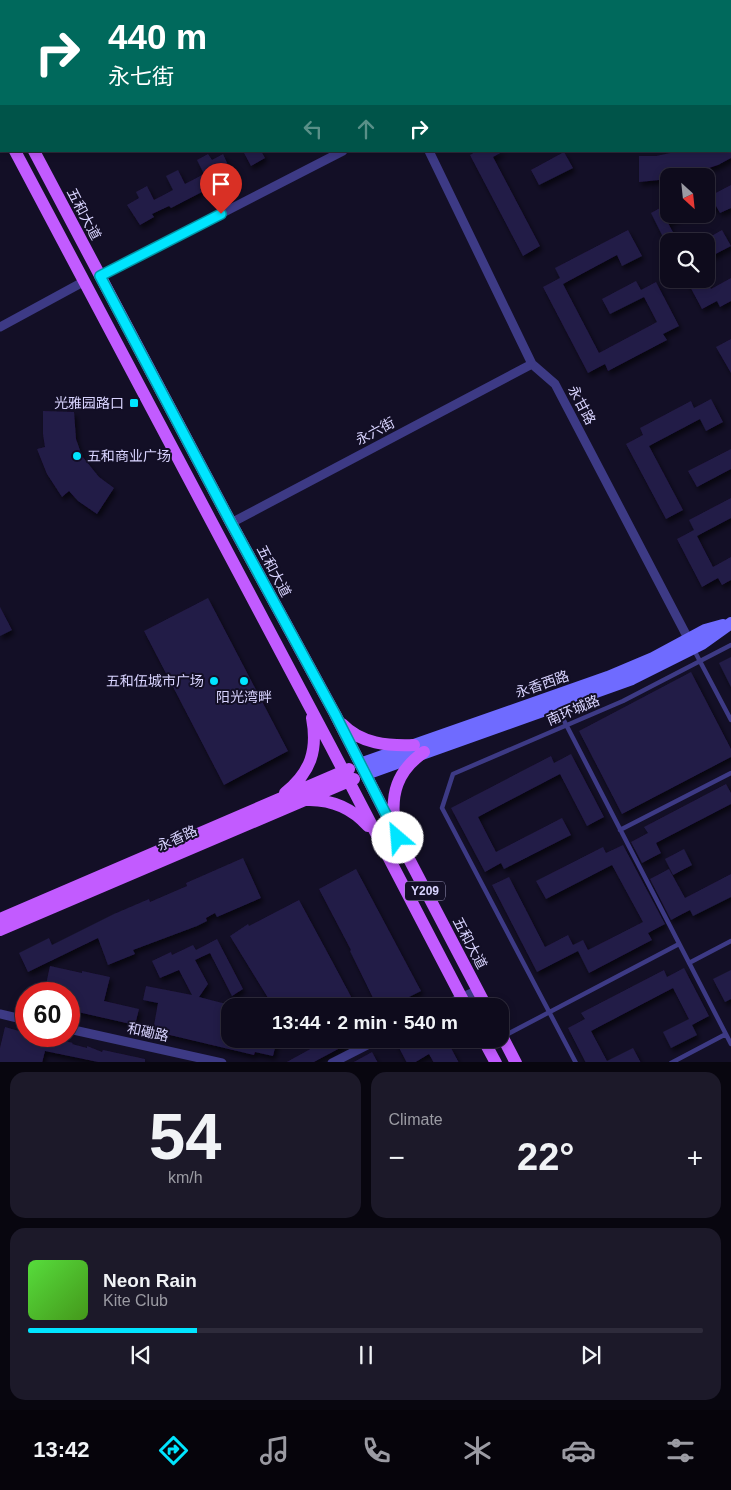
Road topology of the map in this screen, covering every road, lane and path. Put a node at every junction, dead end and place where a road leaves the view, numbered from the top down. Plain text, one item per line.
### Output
1 (16, 152) edge
2 (35, 152) edge
3 (341, 152) edge
4 (429, 152) edge
5 (100, 276) junction
6 (83, 282) junction
7 (0, 327) edge
8 (532, 364) junction
9 (231, 523) junction
10 (730, 623) edge
11 (691, 643) junction
12 (731, 645) edge
13 (700, 661) junction
14 (325, 697) junction
15 (556, 706) junction
16 (309, 707) junction
17 (335, 714) junction
18 (731, 720) edge
19 (566, 725) junction
20 (419, 749) junction
21 (363, 769) junction
22 (731, 773) edge
23 (346, 776) junction
24 (276, 800) junction
25 (296, 803) junction
26 (620, 830) junction
27 (398, 838) junction
28 (380, 842) junction
29 (0, 919) edge
30 (0, 930) edge
31 (731, 941) edge
32 (680, 944) junction
33 (689, 963) junction
34 (478, 990) junction
35 (461, 998) edge
36 (468, 998) edge
37 (482, 998) edge
38 (550, 1012) junction
39 (0, 1014) edge
40 (15, 1017) edge
41 (509, 1030) edge
42 (80, 1031) edge
43 (726, 1034) junction
44 (731, 1044) edge
45 (361, 1048) edge
46 (488, 1048) edge
47 (508, 1048) edge
48 (222, 1062) edge
49 (332, 1062) edge
50 (496, 1062) edge
51 (516, 1062) edge
52 (576, 1062) edge
53 (671, 1062) edge

1 - 6 main road, Y209
2 - 5 main road, 五和大道 / Y209
3 - 5 street
4 - 8 street, 永甘路
5 - 9 main road, 五和大道 / Y209
6 - 7 street
6 - 16 main road, Y209
8 - 9 street, 永六街
8 - 11 street, 永甘路
9 - 14 main road, 五和大道 / Y209
10 - 11 main road, 永香西路
11 - 13 lane
11 - 15 main road, 永香西路
11 - 20 main road, 永香西路
12 - 13 lane, 南环城路
13 - 18 lane
13 - 19 lane, 南环城路
14 - 16 main road
14 - 17 main road, 五和大道 / Y209
15 - 19 lane
15 - 20 main road, 永香西路
16 - 23 main road, Y209
16 - 24 main road
17 - 20 main road
17 - 21 main road, 五和大道 / Y209
19 - 26 lane
19 - 38 lane, 南环城路
20 - 21 main road, 永香西路
20 - 27 main road
21 - 23 main road, 永香路
21 - 27 main road, 五和大道 / Y209
22 - 26 lane
23 - 24 main road, 永香路
23 - 25 main road, 永香路
23 - 28 main road, Y209
24 - 29 main road, 永香路
25 - 28 main road
25 - 30 main road, 永香路
26 - 32 lane
27 - 28 main road
27 - 34 main road, 五和大道 / Y209
28 - 35 main road, Y209
31 - 33 lane
32 - 33 lane
32 - 38 lane
33 - 43 lane
34 - 36 street
34 - 37 main road, 五和大道 / Y209
38 - 41 lane
38 - 52 lane
39 - 40 street
42 - 48 street, 和磡路
43 - 44 lane
43 - 53 lane
45 - 49 street
46 - 50 main road
47 - 51 main road

